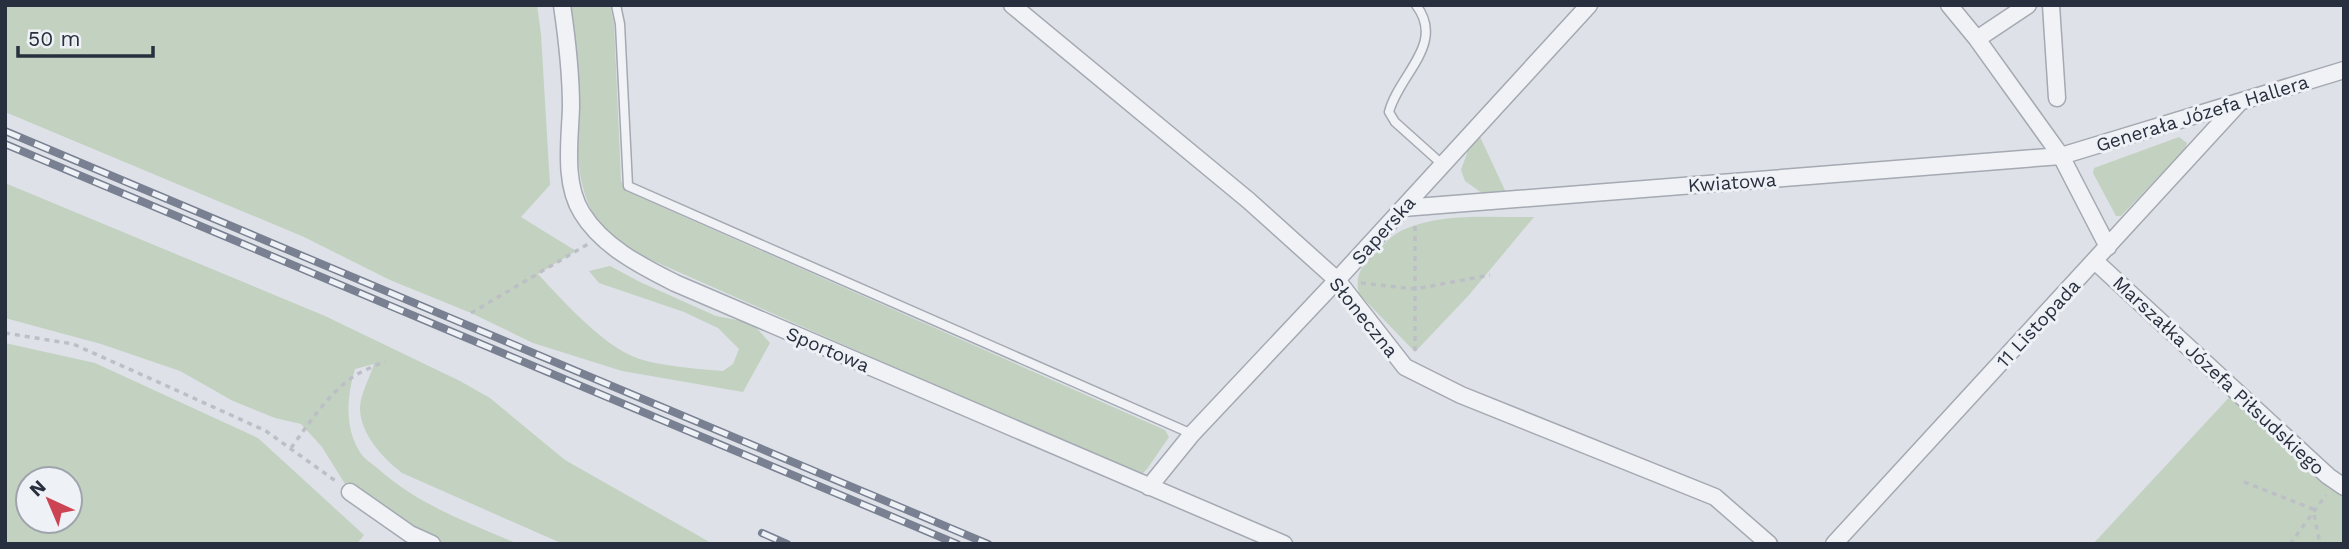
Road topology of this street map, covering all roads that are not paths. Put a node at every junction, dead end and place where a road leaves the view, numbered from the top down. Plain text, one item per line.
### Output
1 (562, 5) edge
2 (616, 5) edge
3 (1012, 5) edge
4 (1416, 5) edge
5 (1589, 5) edge
6 (1949, 5) edge
7 (2028, 5) edge
8 (2051, 5) edge
9 (1977, 39) junction
10 (2344, 70) edge
11 (2057, 99) dead end
12 (2241, 101) junction
13 (2061, 156) junction
14 (1443, 164) junction
15 (1403, 208) junction
16 (2108, 247) junction
17 (2096, 262) junction
18 (1337, 280) junction
19 (1192, 434) junction
20 (1149, 487) junction
21 (2344, 487) edge
22 (350, 492) road end
23 (432, 544) edge
24 (1284, 544) edge
25 (1769, 544) edge
26 (1834, 544) edge

1 - 20 street, Sportowa
2 - 19 lane
3 - 18 street, Słoneczna
4 - 14 lane
5 - 14 street, Saperska
6 - 9 street
7 - 9 street
8 - 11 street
9 - 13 street
10 - 12 street, Generała Józefa Hallera
12 - 13 street, Generała Józefa Hallera
12 - 16 street, 11 Listopada
13 - 15 street, Kwiatowa
13 - 16 street
14 - 15 street, Saperska
15 - 18 street, Saperska
16 - 17 street, 11 Listopada
17 - 21 street, Marszałka Józefa Piłsudskiego
17 - 26 street, 11 Listopada
18 - 19 street, Saperska
18 - 25 street, Słoneczna
19 - 20 street, Saperska
20 - 24 street, Sportowa
22 - 23 street

